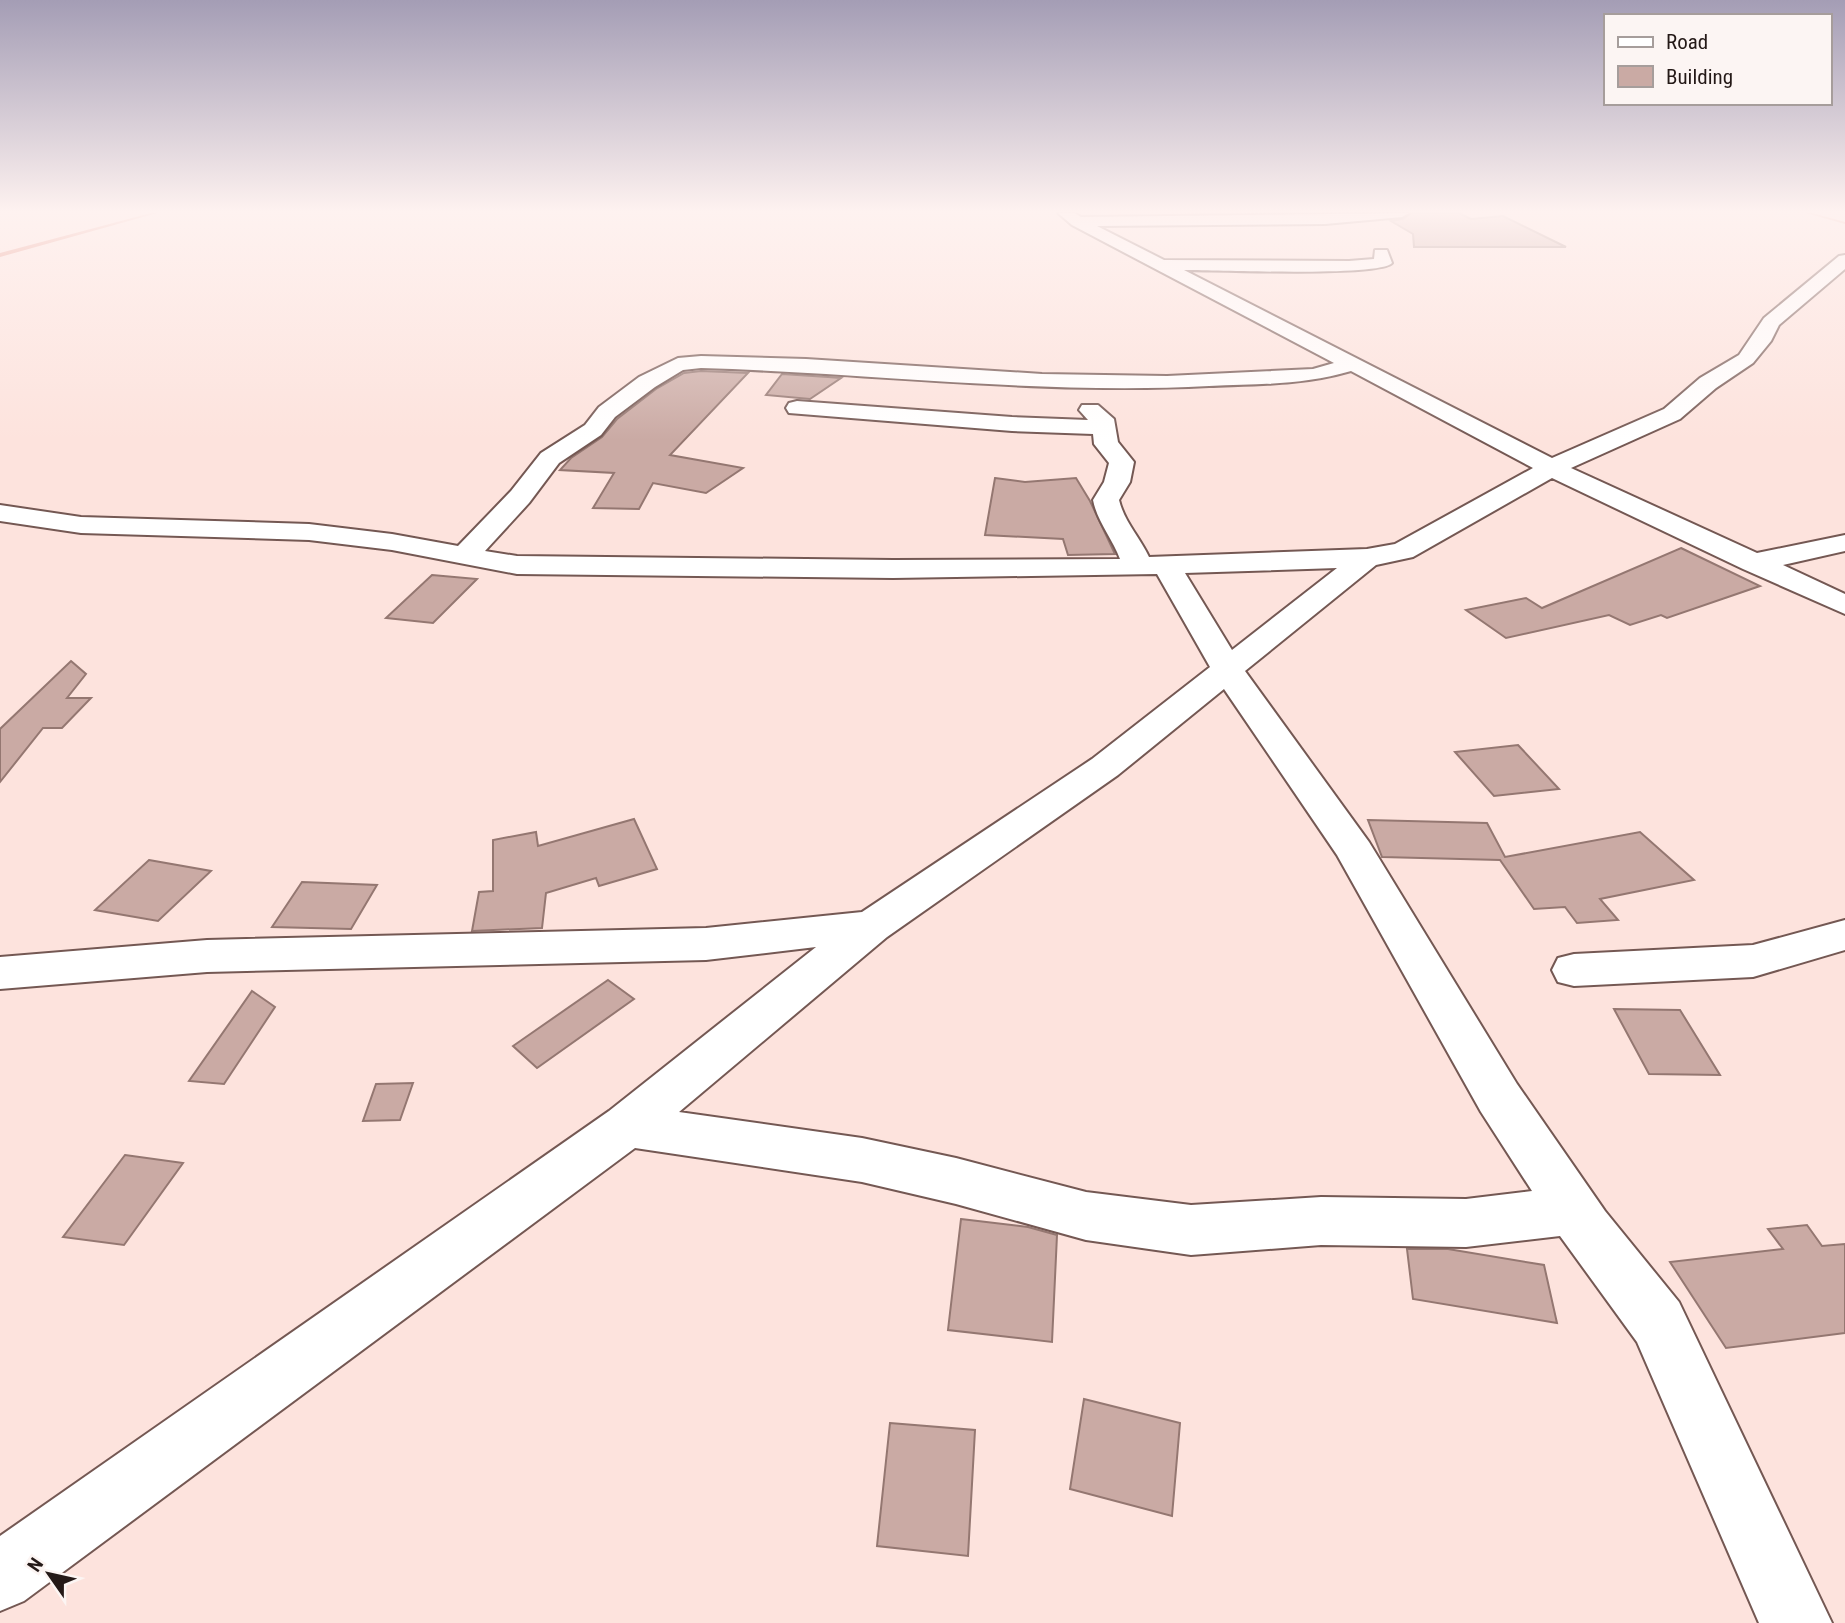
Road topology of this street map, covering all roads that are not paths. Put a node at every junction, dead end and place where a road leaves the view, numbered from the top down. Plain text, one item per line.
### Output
1 (1205, 289) edge
2 (1810, 289) edge
3 (1352, 364) junction
4 (1075, 381) junction
5 (797, 408) dead end
6 (1103, 427) junction
7 (1551, 468) junction
8 (0, 513) edge
9 (1845, 543) edge
10 (465, 555) junction
11 (1367, 558) junction
12 (1753, 563) junction
13 (1152, 565) junction
14 (1845, 605) edge
15 (1227, 669) junction
16 (873, 926) junction
17 (1845, 935) edge
18 (1574, 970) dead end
19 (0, 973) edge
20 (627, 1126) junction
21 (1573, 1210) junction
22 (0, 1577) edge
23 (1797, 1623) edge

1 - 3 street
2 - 7 street
3 - 4 street
3 - 7 street
4 - 6 street
4 - 10 street
5 - 6 street
6 - 13 street
7 - 11 street
7 - 12 street
8 - 10 street
9 - 12 street
10 - 13 street
11 - 13 street
11 - 15 street
12 - 14 street
13 - 15 street
15 - 16 street
15 - 21 street
16 - 19 street
16 - 20 street
17 - 18 street
20 - 21 street
20 - 22 street
21 - 23 street

